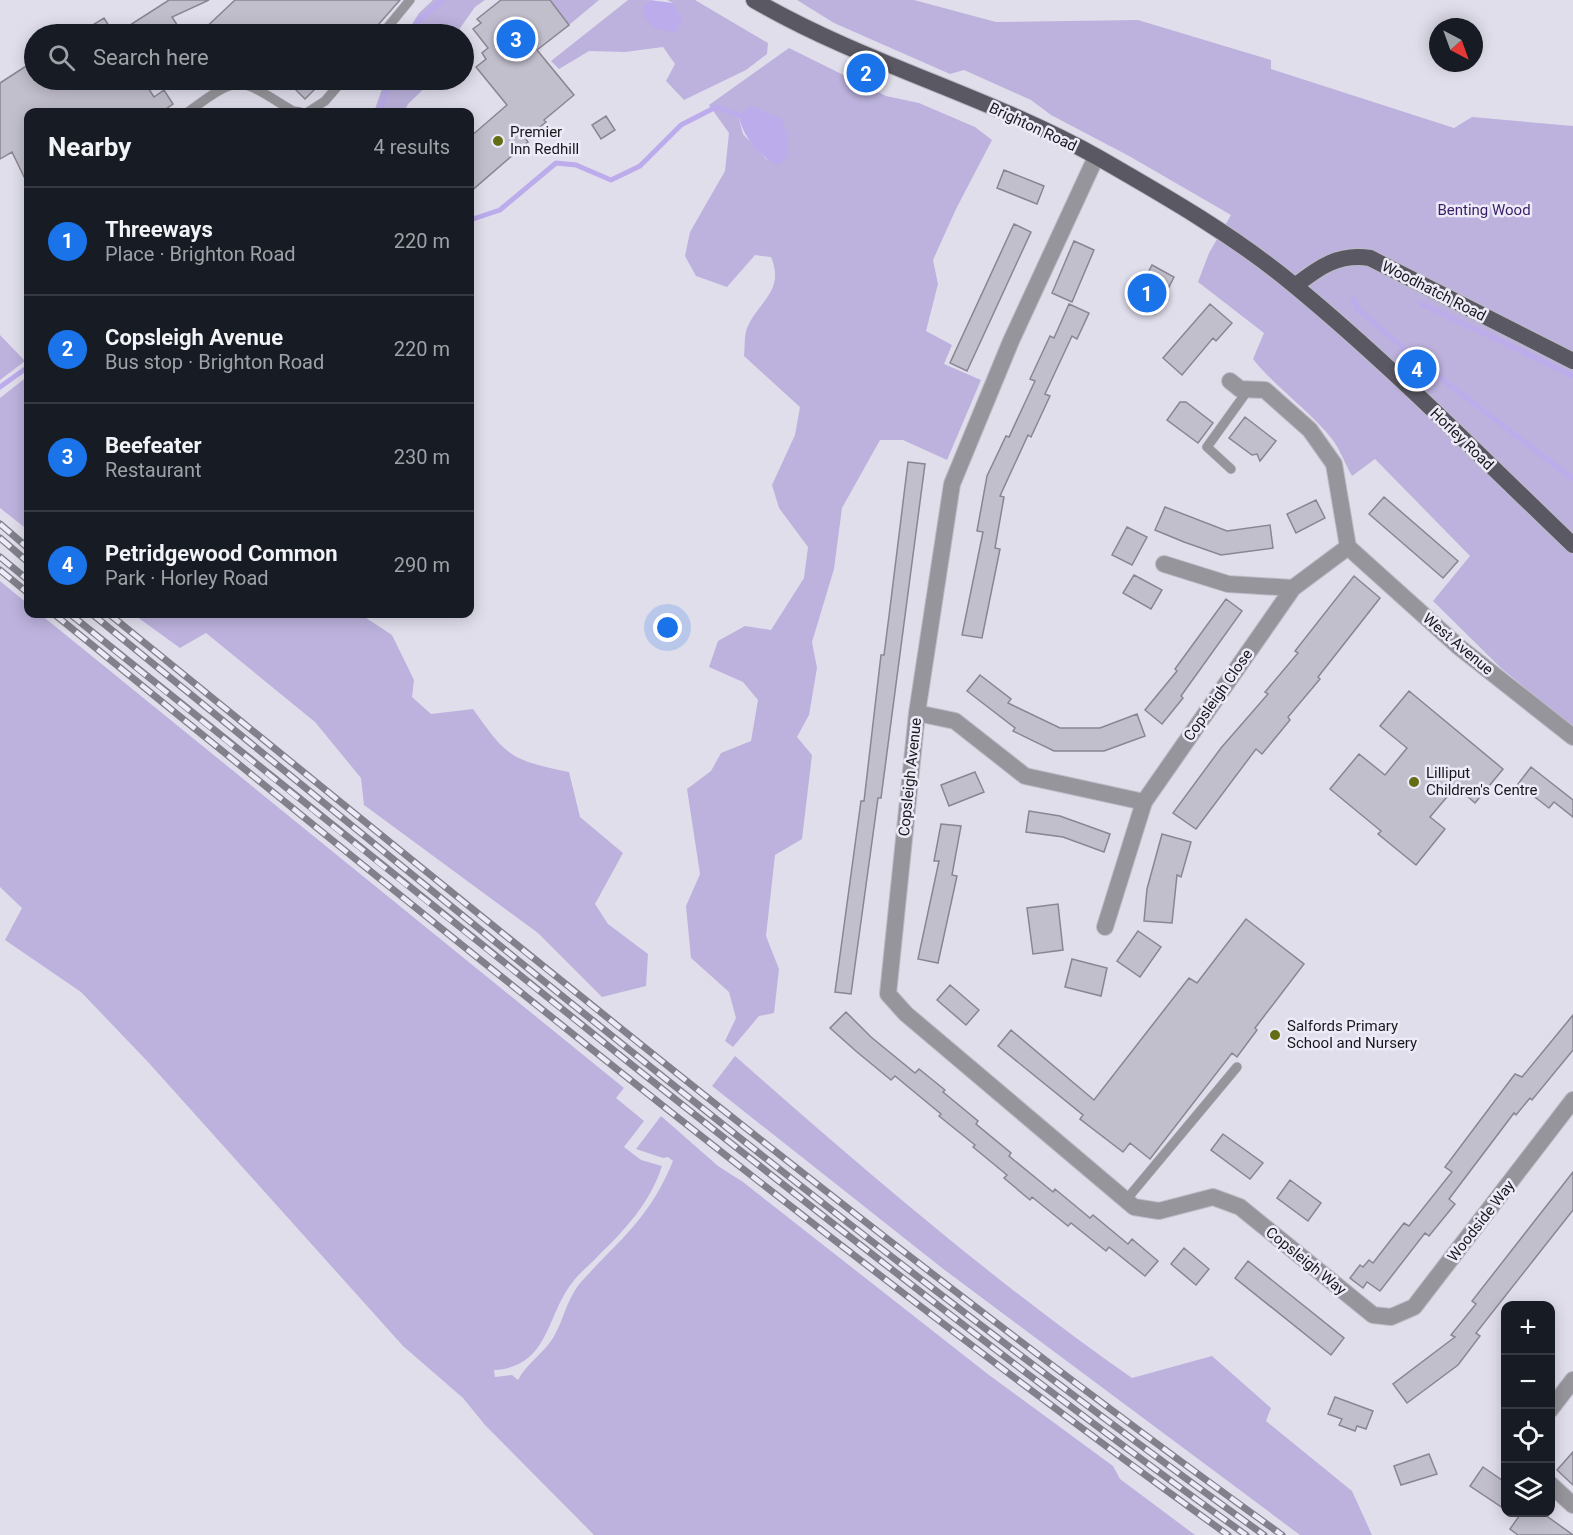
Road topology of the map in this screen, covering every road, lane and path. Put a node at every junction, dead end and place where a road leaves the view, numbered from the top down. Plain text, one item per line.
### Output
1 (410, 0) edge
2 (754, 0) edge
3 (390, 24) edge
4 (219, 90) edge
5 (255, 90) edge
6 (334, 90) edge
7 (193, 108) edge
8 (288, 108) edge
9 (314, 108) edge
10 (1096, 157) junction
11 (1295, 286) junction
12 (1573, 361) edge
13 (1230, 381) dead end
14 (1248, 390) junction
15 (1231, 469) dead end
16 (1573, 545) edge
17 (1348, 547) junction
18 (1164, 564) dead end
19 (1293, 588) junction
20 (917, 713) junction
21 (1573, 737) edge
22 (1144, 802) junction
23 (1105, 927) dead end
24 (1237, 1067) dead end
25 (1573, 1100) edge
26 (1126, 1200) junction
27 (1240, 1208) joint
28 (1373, 1315) joint
29 (1573, 1380) edge
30 (1552, 1409) edge
31 (1555, 1488) edge
32 (1573, 1505) edge

1 - 3 lane
2 - 10 main road, Brighton Road
4 - 7 lane
5 - 8 lane
6 - 9 lane
10 - 11 main road, Brighton Road
10 - 20 street, Copsleigh Avenue
11 - 12 main road, Woodhatch Road
11 - 16 main road, Horley Road
13 - 14 street
14 - 15 lane
14 - 17 street
17 - 19 street, Copsleigh Close
17 - 21 street, West Avenue
18 - 19 street
19 - 22 street, Copsleigh Close
20 - 22 street
20 - 26 street, Copsleigh Avenue
22 - 23 street, Copsleigh Close
24 - 26 lane
25 - 28 street, Woodside Way
26 - 27 street, Copsleigh Avenue
27 - 28 street, Copsleigh Way
29 - 30 street
31 - 32 street

